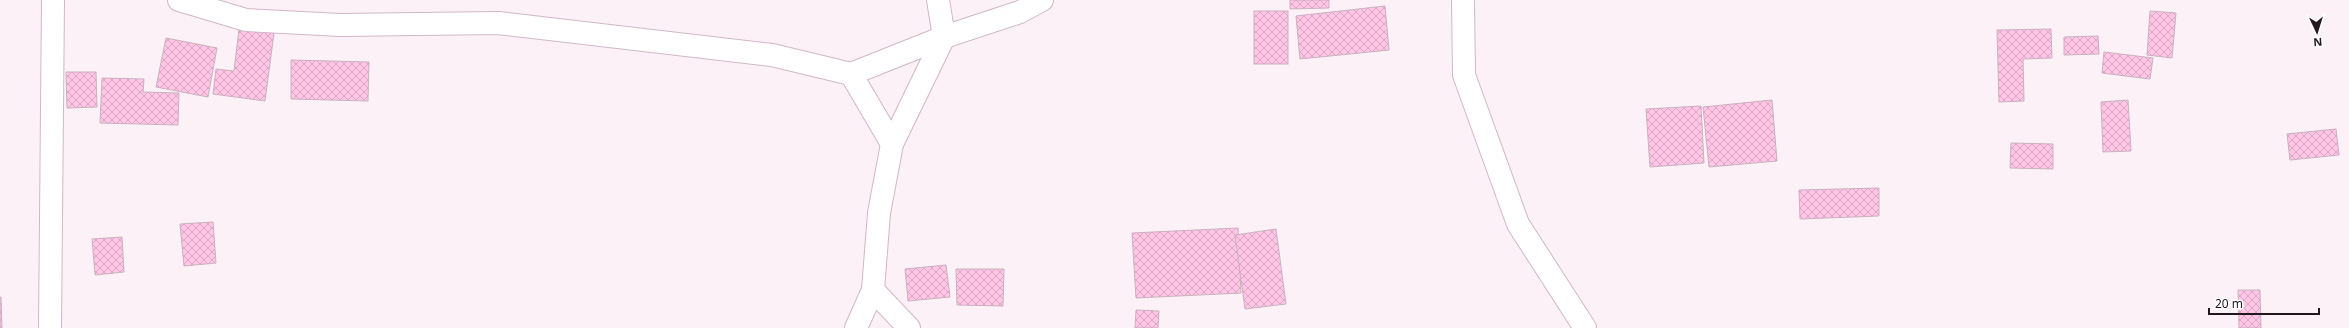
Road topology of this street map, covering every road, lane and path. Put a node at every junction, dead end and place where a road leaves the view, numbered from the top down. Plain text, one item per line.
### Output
1 (53, 0) edge
2 (179, 0) edge
3 (938, 0) edge
4 (1042, 0) edge
5 (1463, 0) edge
6 (944, 37) junction
7 (852, 74) junction
8 (892, 144) junction
9 (873, 290) junction
10 (50, 328) edge
11 (856, 328) edge
12 (908, 328) edge
13 (1585, 328) edge

1 - 10 street
2 - 7 street
3 - 6 street
4 - 6 street
5 - 13 street
6 - 7 street
6 - 8 street
7 - 8 street
8 - 9 street
9 - 11 street
9 - 12 street

